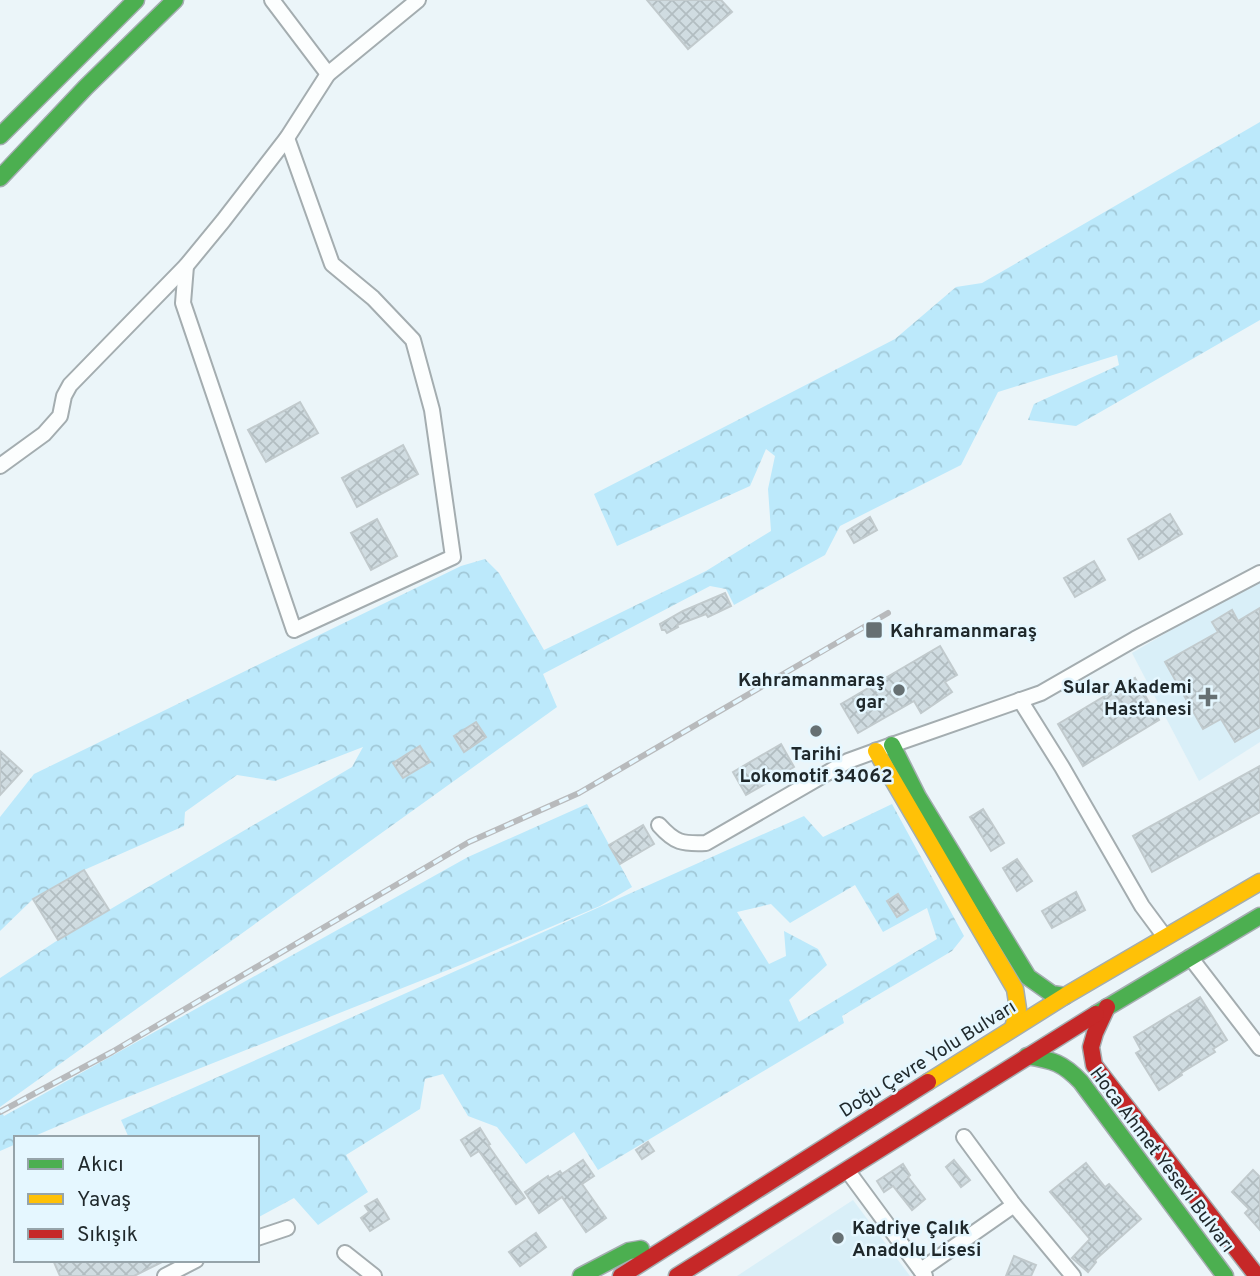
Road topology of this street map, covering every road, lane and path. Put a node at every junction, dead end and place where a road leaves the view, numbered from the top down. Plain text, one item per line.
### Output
1 (136, 0) edge
2 (175, 0) edge
3 (272, 0) edge
4 (418, 0) edge
5 (328, 74) junction
6 (0, 136) edge
7 (287, 138) junction
8 (0, 178) edge
9 (186, 265) junction
10 (0, 466) edge
11 (1260, 573) edge
12 (1020, 700) junction
13 (892, 745) junction
14 (876, 751) junction
15 (659, 825) dead end
16 (1260, 882) edge
17 (1260, 916) edge
18 (1165, 937) junction
19 (1190, 957) junction
20 (1065, 996) junction
21 (1107, 1007) junction
22 (1013, 1028) junction
23 (1260, 1048) edge
24 (1027, 1056) junction
25 (964, 1137) dead end
26 (847, 1170) junction
27 (1014, 1205) junction
28 (287, 1228) dead end
29 (259, 1237) edge
30 (668, 1245) junction
31 (718, 1251) junction
32 (345, 1253) dead end
33 (192, 1262) edge
34 (923, 1273) edge
35 (165, 1276) edge
36 (374, 1276) edge
37 (581, 1276) edge
38 (621, 1276) edge
39 (677, 1276) edge
40 (699, 1276) edge
41 (1073, 1276) edge
42 (1224, 1276) edge
43 (1257, 1276) edge

1 - 6 main road
2 - 8 main road
3 - 5 street
4 - 5 street
5 - 7 street
7 - 9 street
7 - 9 street
9 - 10 street
11 - 12 street
12 - 13 street
12 - 18 street
13 - 14 street
13 - 20 main road
14 - 15 street
14 - 22 main road
16 - 18 main road, Doğu Çevre Yolu Bulvarı
17 - 19 main road
18 - 20 main road, Doğu Çevre Yolu Bulvarı
19 - 21 main road
19 - 23 street
20 - 22 main road, Doğu Çevre Yolu Bulvarı
21 - 24 main road
21 - 43 main road, Hoca Ahmet Yesevi Bulvarı
22 - 30 main road, Doğu Çevre Yolu Bulvarı
24 - 26 main road
24 - 42 main road, Hoca Ahmet Yesevi Bulvarı
25 - 27 street
26 - 31 main road
26 - 34 street
27 - 34 street
27 - 41 street
28 - 29 street
30 - 37 main road
30 - 38 main road, Doğu Çevre Yolu Bulvarı
31 - 39 main road
31 - 40 main road
32 - 36 street
33 - 35 street

